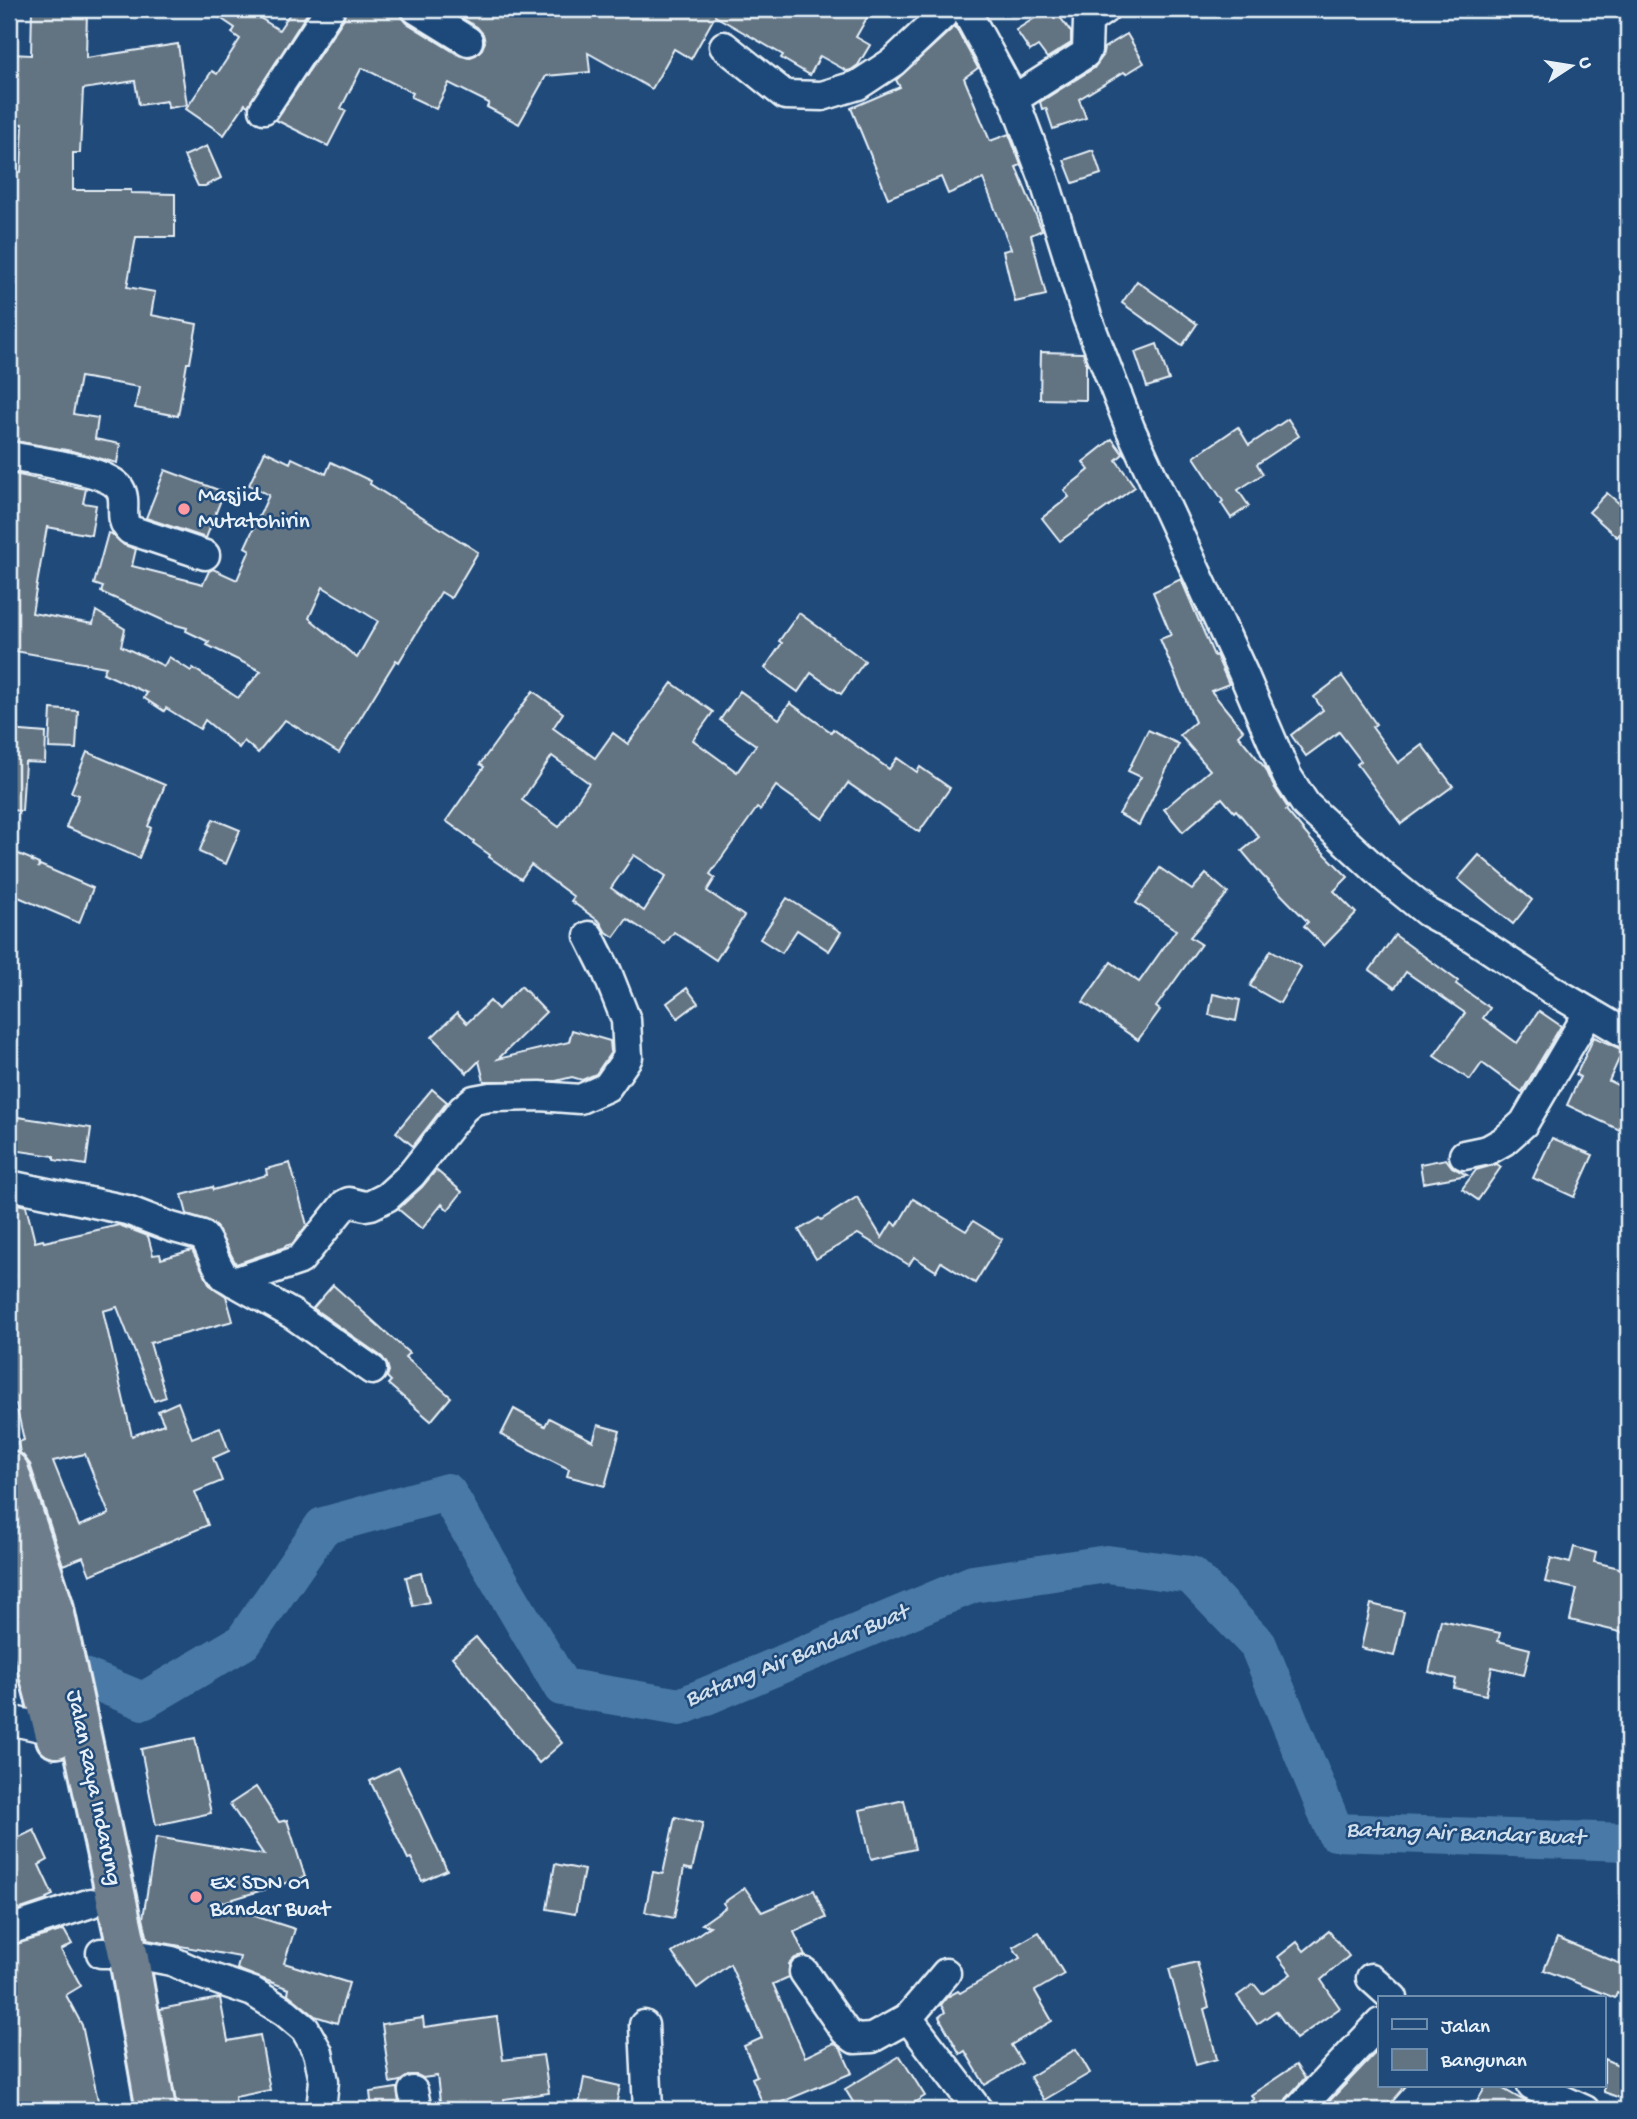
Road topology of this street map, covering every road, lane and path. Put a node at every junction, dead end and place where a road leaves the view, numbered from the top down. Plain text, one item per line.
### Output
1 (330, 9) edge
2 (416, 9) edge
3 (949, 9) edge
4 (965, 9) edge
5 (1105, 9) edge
6 (468, 41) dead end
7 (724, 46) dead end
8 (1014, 99) junction
9 (264, 109) dead end
10 (9, 456) edge
11 (205, 555) dead end
12 (589, 936) dead end
13 (1589, 1012) junction
14 (1628, 1035) edge
15 (1464, 1155) dead end
16 (9, 1185) edge
17 (234, 1282) junction
18 (372, 1370) dead end
19 (9, 1471) edge
20 (12, 1570) edge
21 (9, 1720) edge
22 (61, 1721) junction
23 (91, 1903) junction
24 (9, 1930) edge
25 (115, 1953) junction
26 (804, 1972) dead end
27 (946, 1973) dead end
28 (1371, 1978) dead end
29 (1391, 1996) edge
30 (908, 2018) junction
31 (644, 2025) dead end
32 (1378, 2025) edge
33 (1536, 2088) edge
34 (132, 2110) edge
35 (156, 2110) edge
36 (321, 2110) edge
37 (648, 2110) edge
38 (978, 2110) edge
39 (1298, 2110) edge
40 (1585, 2110) edge

1 - 9 street
2 - 6 street
3 - 7 street
4 - 8 street
5 - 8 street
8 - 13 street
10 - 11 street
12 - 17 street
13 - 14 street
13 - 15 street
16 - 17 street
17 - 18 street
19 - 22 highway, Jalan Raya Indarung
20 - 22 highway, Jalan Raya Indarung
21 - 22 street
22 - 23 highway, Jalan Raya Indarung
22 - 25 highway, Jalan Raya Indarung
23 - 24 street
23 - 25 highway, Jalan Raya Indarung
25 - 34 highway, Jalan Raya Indarung
25 - 35 highway, Jalan Raya Indarung
25 - 36 street
26 - 30 street
27 - 30 street
28 - 29 street
30 - 38 street
31 - 37 street
32 - 39 street
33 - 40 street

